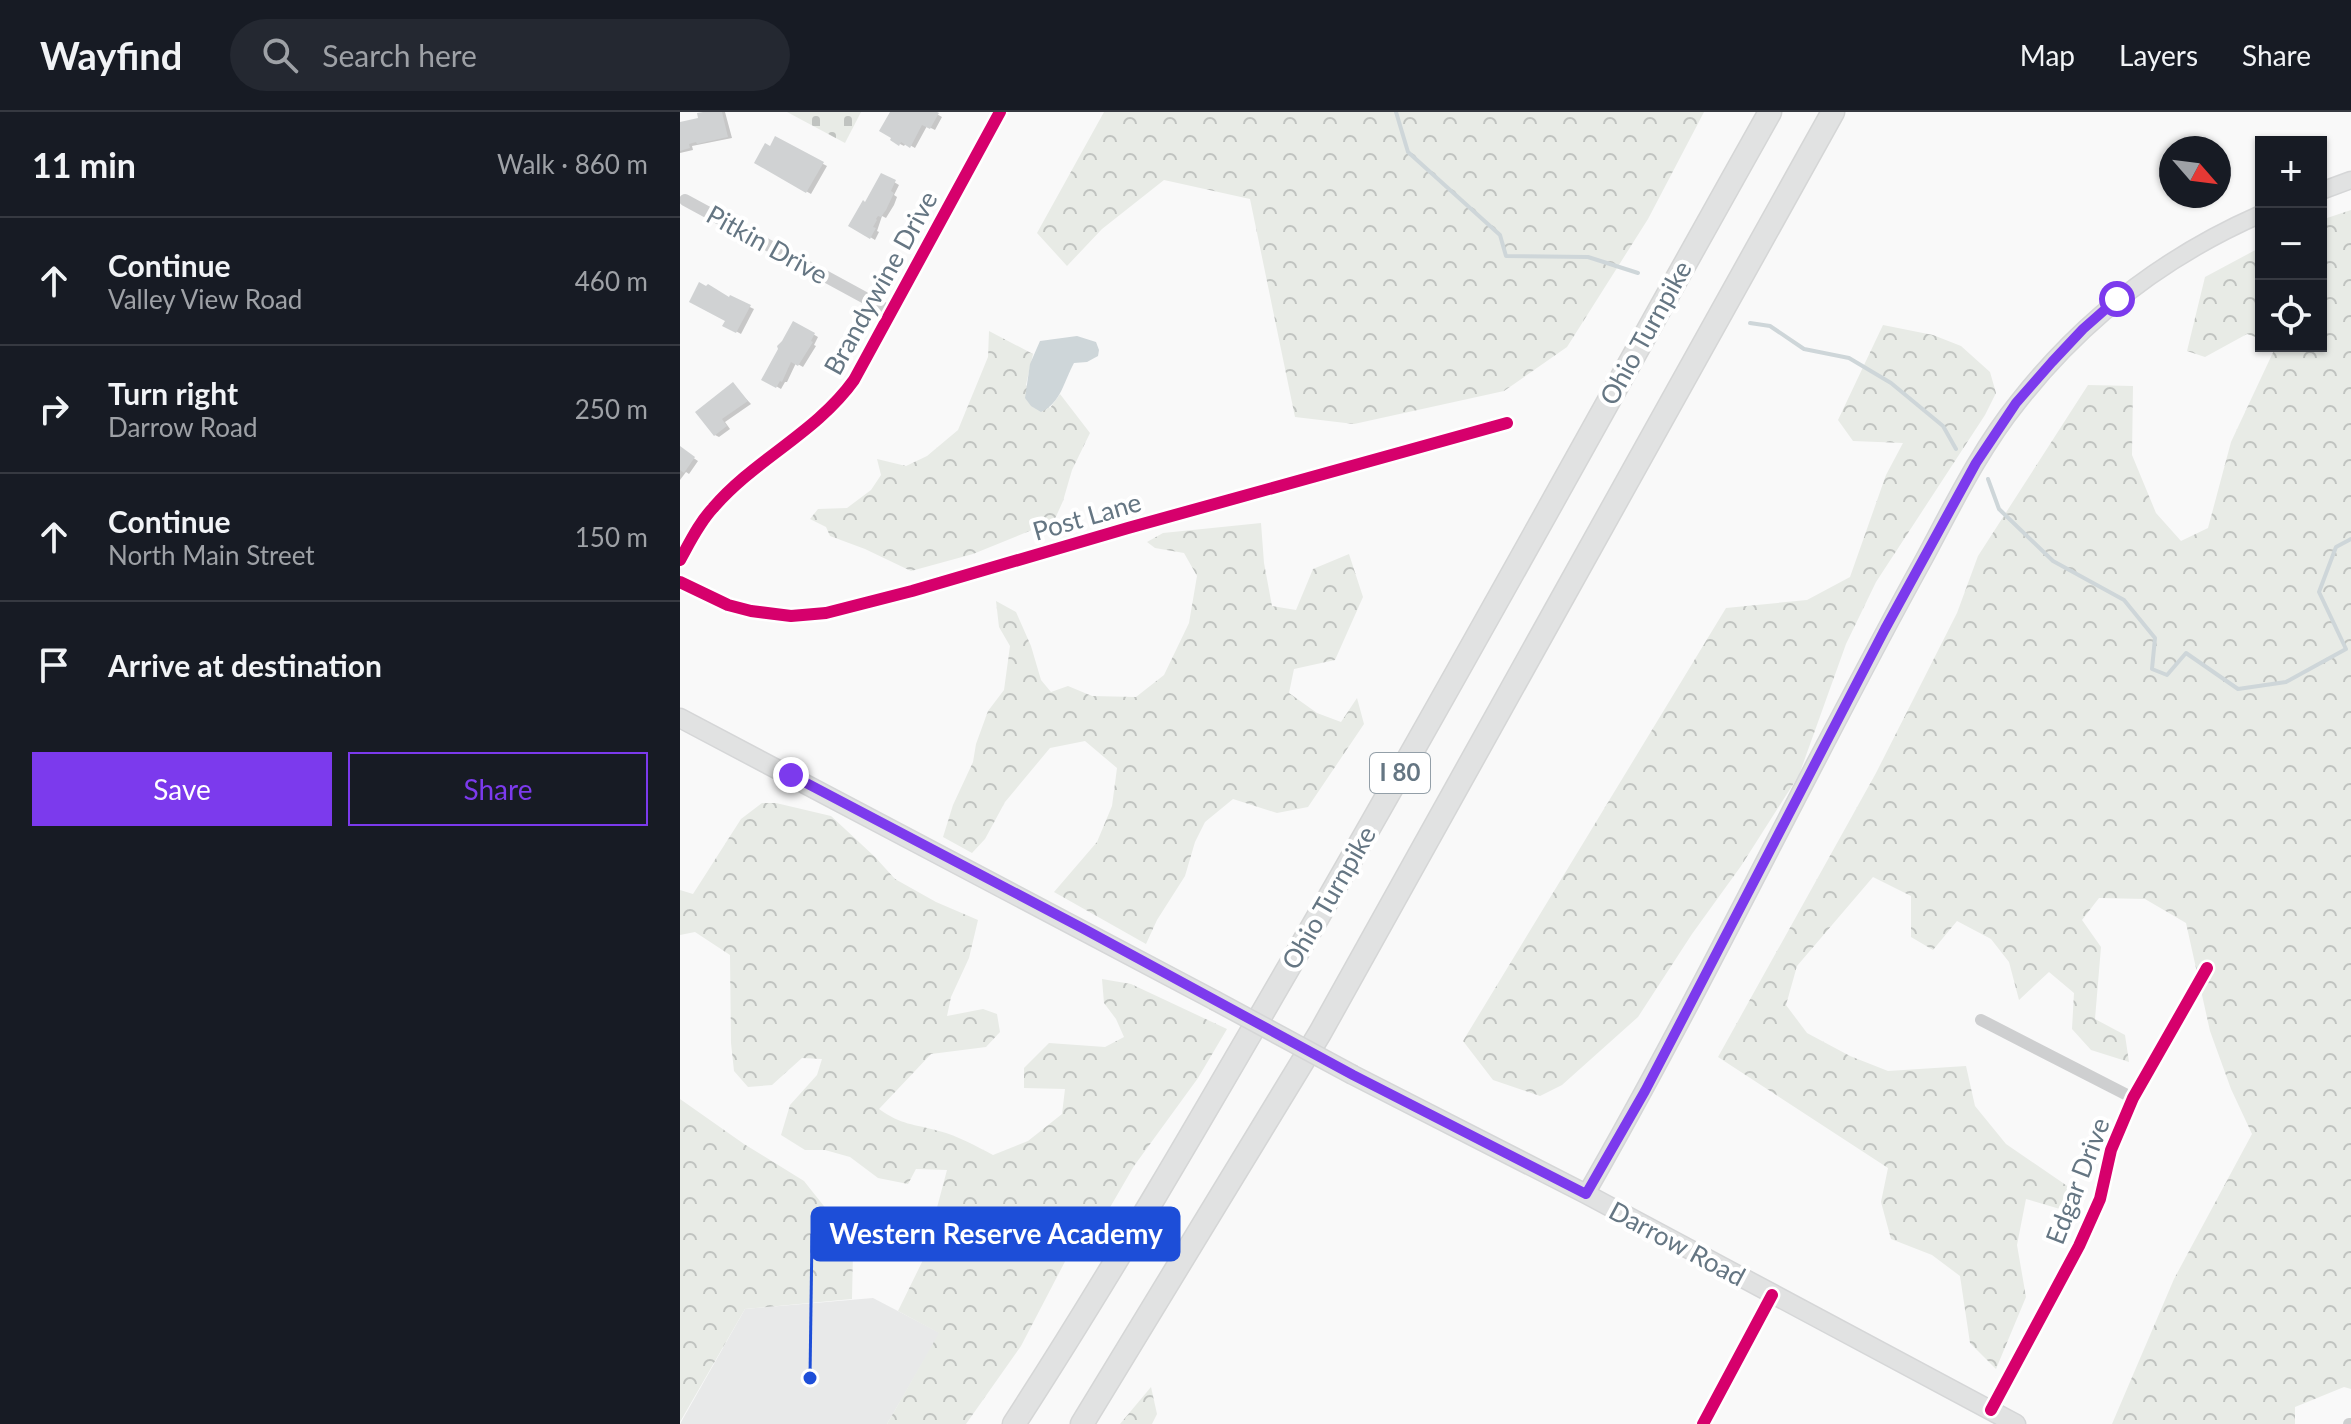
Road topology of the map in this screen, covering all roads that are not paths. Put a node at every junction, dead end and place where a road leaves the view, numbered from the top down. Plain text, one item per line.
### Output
1 (1000, 112) edge
2 (1770, 112) edge
3 (1833, 112) edge
4 (2351, 180) edge
5 (2327, 189) edge
6 (685, 200) dead end
7 (2255, 217) edge
8 (891, 312) junction
9 (1507, 423) dead end
10 (680, 560) edge
11 (680, 582) edge
12 (680, 718) edge
13 (2207, 968) dead end
14 (1981, 1020) dead end
15 (2133, 1098) junction
16 (1586, 1194) junction
17 (1772, 1295) junction
18 (1991, 1410) junction
19 (1014, 1424) edge
20 (1082, 1424) edge
21 (1703, 1424) edge
22 (2016, 1424) edge

1 - 8 street, Brandywine Drive
2 - 19 highway, Ohio Turnpike / I 80
3 - 20 highway, I 80
4 - 5 main road
6 - 8 street, Pitkin Drive
7 - 16 main road
8 - 10 street, Brandywine Drive
9 - 11 street, Post Lane
12 - 16 main road, Darrow Road, bridge
13 - 15 street, Edgar Drive
14 - 15 street
15 - 18 street, Edgar Drive
16 - 17 main road, Darrow Road
17 - 18 main road, Darrow Road
17 - 21 street
18 - 22 main road, Darrow Road

